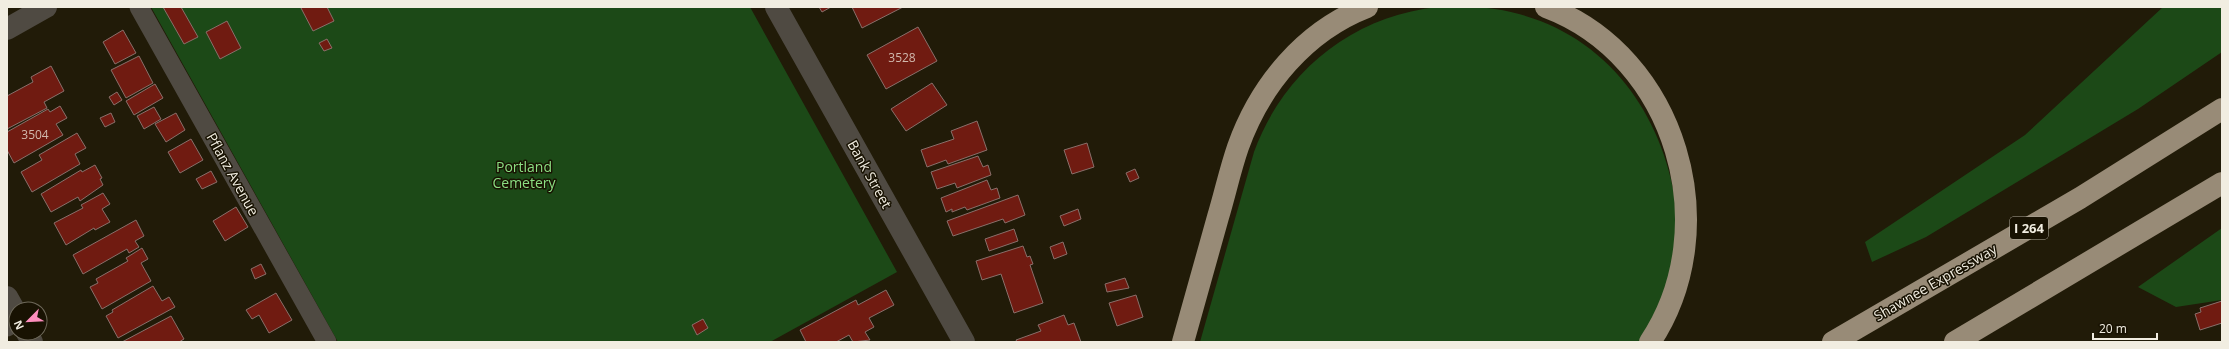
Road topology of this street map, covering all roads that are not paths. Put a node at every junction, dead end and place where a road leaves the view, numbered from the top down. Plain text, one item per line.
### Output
1 (46, 7) edge
2 (139, 7) edge
3 (776, 7) edge
4 (1367, 7) edge
5 (1546, 7) edge
6 (7, 29) edge
7 (2222, 110) edge
8 (2222, 184) edge
9 (327, 342) edge
10 (964, 342) edge
11 (1183, 342) edge
12 (1650, 342) edge
13 (1833, 342) edge
14 (1955, 342) edge

1 - 6 street
2 - 9 street, Pflanz Avenue
3 - 10 street, Bank Street
4 - 11 highway
5 - 12 highway
7 - 13 highway, Shawnee Expressway / I 264
8 - 14 highway

